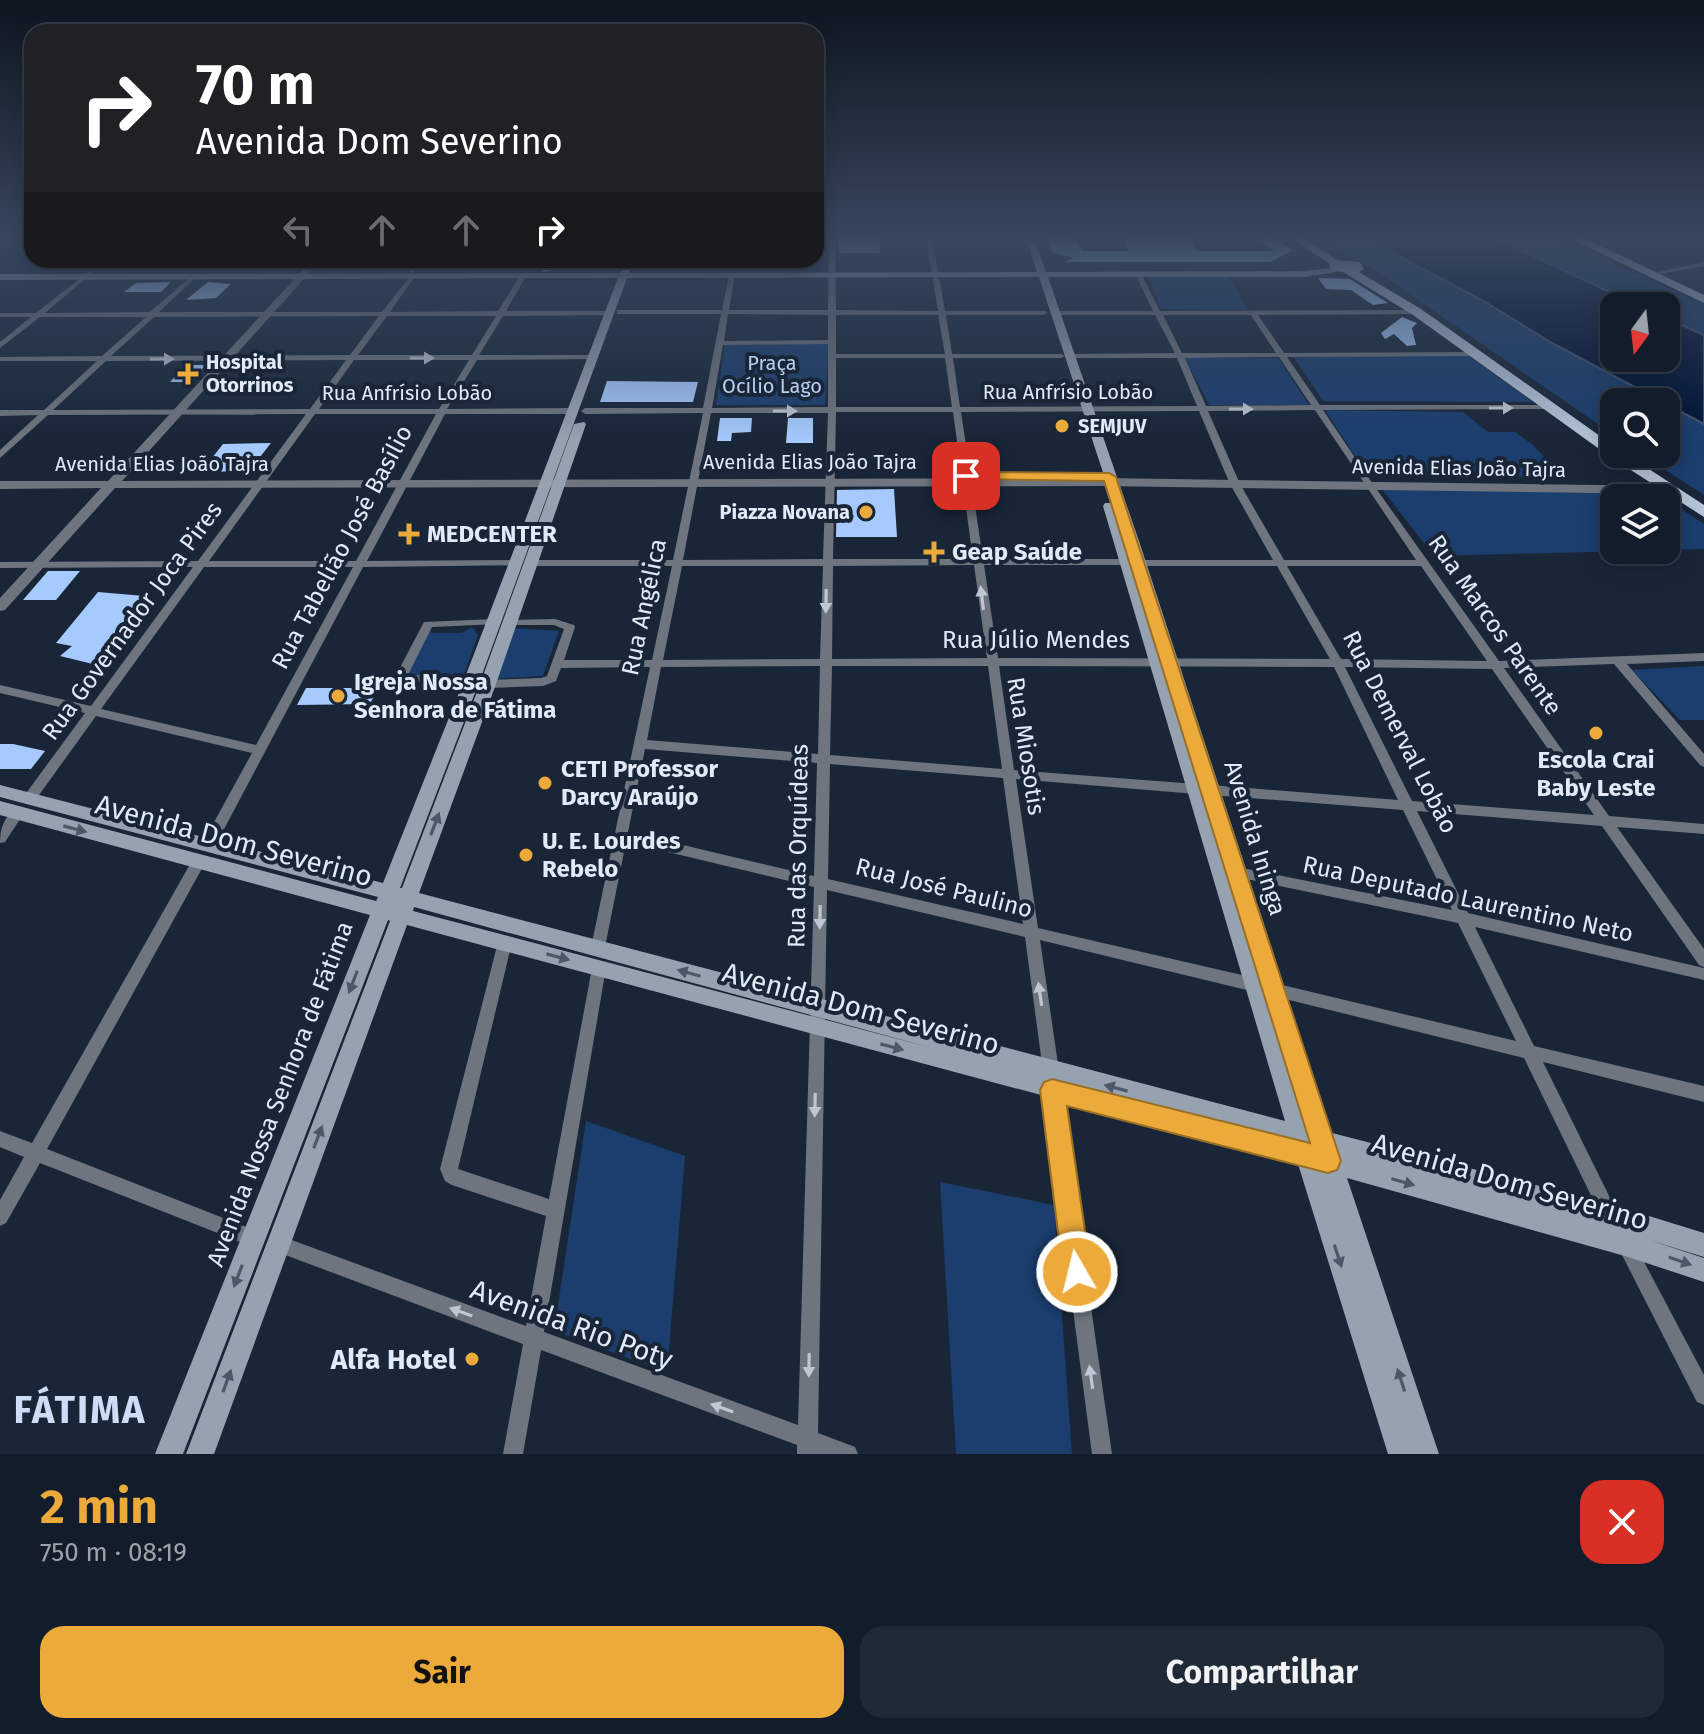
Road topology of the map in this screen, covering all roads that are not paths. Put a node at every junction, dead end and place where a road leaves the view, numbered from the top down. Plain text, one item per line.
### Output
1 (49, 306) edge
2 (163, 306) edge
3 (277, 306) edge
4 (389, 306) edge
5 (507, 306) edge
6 (619, 306) edge
7 (727, 306) edge
8 (832, 306) edge
9 (939, 306) edge
10 (1047, 306) edge
11 (1154, 306) edge
12 (1407, 306) edge
13 (1420, 306) edge
14 (832, 312) junction
15 (1253, 312) junction
16 (1417, 312) junction
17 (616, 313) junction
18 (726, 313) junction
19 (940, 313) junction
20 (1049, 313) junction
21 (1158, 313) junction
22 (155, 314) junction
23 (270, 314) junction
24 (383, 314) junction
25 (502, 314) junction
26 (0, 315) edge
27 (38, 315) junction
28 (833, 342) junction
29 (720, 343) junction
30 (0, 346) edge
31 (1472, 354) junction
32 (833, 356) junction
33 (949, 356) junction
34 (1066, 356) junction
35 (1180, 356) junction
36 (1281, 356) junction
37 (474, 357) junction
38 (593, 357) junction
39 (352, 358) junction
40 (0, 359) edge
41 (105, 359) junction
42 (230, 359) junction
43 (1550, 407) junction
44 (1319, 408) junction
45 (1203, 409) junction
46 (832, 410) junction
47 (955, 410) junction
48 (1082, 410) junction
49 (179, 411) junction
50 (313, 411) junction
51 (442, 411) junction
52 (580, 411) junction
53 (707, 411) junction
54 (0, 413) edge
55 (46, 413) junction
56 (1600, 438) edge
57 (1600, 440) edge
58 (0, 455) edge
59 (1642, 468) edge
60 (1645, 468) edge
61 (1648, 468) edge
62 (0, 478) edge
63 (694, 479) junction
64 (966, 479) junction
65 (1105, 479) junction
66 (406, 480) junction
67 (553, 480) junction
68 (830, 480) junction
69 (115, 481) junction
70 (263, 481) junction
71 (1234, 481) junction
72 (1661, 481) junction
73 (1368, 484) junction
74 (0, 485) edge
75 (1704, 500) edge
76 (1704, 512) edge
77 (827, 562) junction
78 (978, 562) junction
79 (1132, 562) junction
80 (524, 563) junction
81 (678, 563) junction
82 (1281, 563) junction
83 (1425, 563) junction
84 (39, 564) junction
85 (200, 564) junction
86 (362, 564) junction
87 (0, 565) edge
88 (0, 607) edge
89 (501, 622) junction
90 (1704, 657) edge
91 (1164, 661) junction
92 (1618, 661) junction
93 (825, 662) junction
94 (990, 662) junction
95 (559, 664) junction
96 (656, 664) junction
97 (1338, 664) junction
98 (1497, 665) junction
99 (480, 682) junction
100 (0, 689) edge
101 (93, 711) junction
102 (640, 744) junction
103 (259, 750) junction
104 (823, 758) junction
105 (1704, 762) edge
106 (1008, 774) junction
107 (1204, 789) junction
108 (0, 791) edge
109 (16, 807) edge
110 (1412, 808) junction
111 (1610, 824) junction
112 (1704, 829) edge
113 (622, 836) junction
114 (0, 838) edge
115 (209, 844) junction
116 (198, 863) junction
117 (1228, 871) junction
118 (821, 882) junction
119 (394, 903) junction
120 (1463, 918) junction
121 (1032, 934) junction
122 (505, 942) junction
123 (598, 947) junction
124 (1704, 961) edge
125 (599, 968) junction
126 (1704, 974) edge
127 (1264, 988) junction
128 (818, 1018) junction
129 (1527, 1050) junction
130 (1052, 1081) junction
131 (1704, 1094) edge
132 (0, 1139) edge
133 (1314, 1148) junction
134 (34, 1152) junction
135 (556, 1210) junction
136 (1610, 1216) junction
137 (0, 1217) edge
138 (253, 1238) junction
139 (278, 1244) junction
140 (1625, 1244) junction
141 (1704, 1245) edge
142 (1704, 1270) edge
143 (534, 1340) junction
144 (1704, 1395) edge
145 (807, 1447) edge
146 (169, 1454) edge
147 (200, 1454) edge
148 (513, 1454) edge
149 (848, 1454) edge
150 (1102, 1454) edge
151 (1402, 1454) edge
152 (1425, 1454) edge

1 - 27 street
2 - 22 street
3 - 23 street
4 - 24 street, Rua Governador Joca Pires
5 - 25 street, Rua Tabelião José Basílio
6 - 17 main road, Avenida Nossa Senhora de Fátima
7 - 18 street, Rua Angélica
8 - 14 street, Rua das Orquídeas
9 - 19 street, Rua Miosotis
10 - 20 main road, Avenida Ininga
11 - 21 street, Rua Demerval Lobão
12 - 16 main road
13 - 56 main road
14 - 18 street
14 - 19 street
14 - 28 street, Rua das Orquídeas
15 - 16 street
15 - 21 street
15 - 36 street, Rua Marcos Parente
16 - 31 main road
17 - 18 street
17 - 25 street
17 - 38 main road, Avenida Nossa Senhora de Fátima
17 - 52 main road, Avenida Nossa Senhora de Fátima
18 - 29 street, Rua Angélica
19 - 20 street
19 - 33 street, Rua Miosotis
20 - 21 street
20 - 34 main road, Avenida Ininga
21 - 35 street, Rua Demerval Lobão
22 - 23 street
22 - 27 street
22 - 41 street
23 - 24 street
23 - 42 street
24 - 25 street
24 - 39 street, Rua Governador Joca Pires
25 - 37 street, Rua Tabelião José Basílio
26 - 27 street
27 - 30 street
28 - 29 street
28 - 32 street, Rua das Orquídeas
29 - 53 street, Rua Angélica
31 - 36 street
31 - 43 main road
32 - 33 street
32 - 46 street, Rua das Orquídeas
33 - 34 street
33 - 47 street, Rua Miosotis
34 - 35 street
34 - 48 main road, Avenida Ininga
35 - 36 street
35 - 45 street, Rua Demerval Lobão
36 - 44 street, Rua Marcos Parente
37 - 38 street
39 -> 37 street
37 - 51 street, Rua Tabelião José Basílio
38 - 52 main road, Avenida Nossa Senhora de Fátima
39 - 42 street
39 - 50 street, Rua Governador Joca Pires
40 - 41 street
41 -> 42 street
41 - 55 street
42 - 49 street
44 -> 43 street, Rua Anfrísio Lobão
43 - 57 main road
45 -> 44 street, Rua Anfrísio Lobão
44 - 73 street, Rua Marcos Parente
45 - 48 street, Rua Anfrísio Lobão
45 - 71 street, Rua Demerval Lobão
46 - 47 street, Rua Anfrísio Lobão
53 -> 46 street, Rua Anfrísio Lobão
46 - 68 street, Rua das Orquídeas
47 - 48 street, Rua Anfrísio Lobão
47 - 64 street, Rua Miosotis
48 - 65 main road, Avenida Ininga
49 - 50 street, Rua Anfrísio Lobão
49 - 55 street, Rua Anfrísio Lobão
49 - 69 street
50 - 51 street, Rua Anfrísio Lobão
50 - 70 street, Rua Governador Joca Pires
51 - 52 street, Rua Anfrísio Lobão
51 - 66 street, Rua Tabelião José Basílio
52 - 53 street, Rua Anfrísio Lobão
52 - 67 main road, Avenida Nossa Senhora de Fátima
53 - 63 street, Rua Angélica
54 - 55 street, Rua Anfrísio Lobão
55 - 58 street
59 - 72 main road
60 - 72 main road
61 - 72 main road
62 - 69 street, Avenida Elias João Tajra
63 - 67 street, Avenida Elias João Tajra
63 - 68 street, Avenida Elias João Tajra
63 - 81 street, Rua Angélica
64 - 65 street, Avenida Elias João Tajra
64 - 68 street, Avenida Elias João Tajra
64 - 78 street, Rua Miosotis
65 - 71 street, Avenida Elias João Tajra
65 - 79 main road, Avenida Ininga
66 - 67 street, Avenida Elias João Tajra
66 - 70 street, Avenida Elias João Tajra
66 - 70 street, Avenida Elias João Tajra
66 - 86 street, Rua Tabelião José Basílio
67 - 80 main road, Avenida Nossa Senhora de Fátima
68 - 77 street, Rua das Orquídeas
69 - 70 street, Avenida Elias João Tajra
69 - 74 street, Avenida Elias João Tajra
69 - 84 street
70 - 85 street, Rua Governador Joca Pires
71 - 73 street, Avenida Elias João Tajra
71 - 82 street, Rua Demerval Lobão
72 - 73 street, Avenida Elias João Tajra
72 - 75 main road
72 - 76 main road
73 - 83 street, Rua Marcos Parente
77 - 78 street
77 - 81 street
77 -> 93 street, Rua das Orquídeas
78 - 79 street
94 -> 78 street, Rua Miosotis
79 - 82 street
79 - 91 main road, Avenida Ininga
80 - 81 street
80 - 86 street
80 - 89 main road, Avenida Nossa Senhora de Fátima
81 - 96 street, Rua Angélica
82 - 83 street
82 - 97 street, Rua Demerval Lobão
83 - 98 street, Rua Marcos Parente
84 - 85 street
84 - 87 street
84 - 88 street
85 - 86 street
85 - 101 street, Rua Governador Joca Pires
86 - 103 street, Rua Tabelião José Basílio
89 - 95 street
89 - 99 main road, Avenida Nossa Senhora de Fátima
89 - 99 street
90 - 92 street, Rua Júlio Mendes
91 - 94 street, Rua Júlio Mendes
91 - 97 street, Rua Júlio Mendes
91 - 107 main road, Avenida Ininga
92 - 98 street, Rua Júlio Mendes
92 - 105 street
93 - 94 street, Rua Júlio Mendes
93 - 96 street, Rua Júlio Mendes
93 - 104 street, Rua das Orquídeas
94 - 106 street, Rua Miosotis
95 - 96 street, Rua Júlio Mendes
95 - 99 street
96 - 102 street, Rua Angélica
97 - 98 street, Rua Júlio Mendes
97 - 110 street, Rua Demerval Lobão
98 - 111 street, Rua Marcos Parente
99 - 119 main road, Avenida Nossa Senhora de Fátima
100 - 101 street
101 - 103 street
101 - 109 street, Rua Governador Joca Pires
102 - 104 street
102 - 113 street, Rua Angélica
103 - 115 street, Rua Tabelião José Basílio
104 - 106 street
104 - 118 street, Rua das Orquídeas
106 - 107 street
106 - 121 street, Rua Miosotis
107 - 110 street
107 - 117 main road, Avenida Ininga
108 - 109 main road, Avenida Dom Severino
109 - 114 street, Rua Governador Joca Pires
109 - 115 main road, Avenida Dom Severino
109 -> 116 main road, Avenida Dom Severino
110 - 111 street
110 - 120 street, Rua Demerval Lobão
111 - 112 street
111 - 124 street, Rua Marcos Parente
113 - 118 street, Rua José Paulino
113 - 123 street, Rua Angélica
115 - 119 main road, Avenida Dom Severino
116 - 119 main road, Avenida Dom Severino
116 - 134 street
117 - 120 street, Rua Deputado Laurentino Neto
117 - 127 main road, Avenida Ininga
118 - 121 street, Rua José Paulino
118 -> 128 street, Rua das Orquídeas
119 - 122 main road, Avenida Dom Severino
119 - 123 main road, Avenida Dom Severino
119 -> 138 main road, Avenida Nossa Senhora de Fátima
139 -> 119 main road, Avenida Nossa Senhora de Fátima
120 - 126 street, Rua Deputado Laurentino Neto
120 - 129 street, Rua Demerval Lobão
121 - 127 street, Rua José Paulino
130 -> 121 street, Rua Miosotis
122 -> 125 main road, Avenida Dom Severino
122 - 135 street
128 -> 123 main road, Avenida Dom Severino
125 - 128 main road, Avenida Dom Severino
125 - 135 street
127 - 129 street, Rua José Paulino
127 - 133 main road, Avenida Ininga
128 - 130 main road, Avenida Dom Severino
128 -> 145 street, Rua das Orquídeas
129 - 131 street, Rua José Paulino
129 - 136 street, Rua Demerval Lobão
130 - 133 main road, Avenida Dom Severino
150 -> 130 street, Rua Miosotis
132 - 134 street
133 - 136 main road, Avenida Dom Severino
133 -> 140 main road, Avenida Dom Severino
133 -> 151 main road, Avenida Ininga
152 -> 133 main road, Avenida Ininga
134 - 137 street
134 - 138 street
135 - 143 street
136 - 141 main road, Avenida Dom Severino
138 -> 146 main road, Avenida Nossa Senhora de Fátima
143 -> 139 street, Avenida Rio Poty
147 -> 139 main road, Avenida Nossa Senhora de Fátima
140 -> 142 main road, Avenida Dom Severino
140 - 144 street
145 -> 143 street, Avenida Rio Poty
143 - 148 street
145 - 149 street, Avenida Rio Poty

